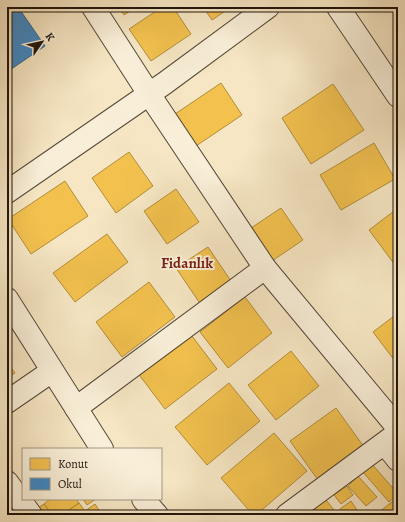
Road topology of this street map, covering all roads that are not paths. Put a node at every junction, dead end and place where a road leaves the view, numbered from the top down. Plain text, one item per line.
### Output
1 (94, 7) edge
2 (268, 7) edge
3 (338, 7) edge
4 (149, 94) junction
5 (398, 96) edge
6 (7, 192) edge
7 (265, 268) junction
8 (7, 299) edge
9 (52, 371) junction
10 (7, 402) edge
11 (76, 408) junction
12 (395, 441) edge
13 (101, 448) edge
14 (7, 482) edge
15 (144, 500) edge
16 (28, 509) edge
17 (157, 515) edge
18 (287, 515) edge

1 - 4 street
2 - 4 street
3 - 5 street
4 - 6 street
4 - 7 street
7 - 11 street
7 - 12 street
8 - 9 street
9 - 10 street
9 - 11 street
11 - 13 street
12 - 18 street
14 - 16 street
15 - 17 street

